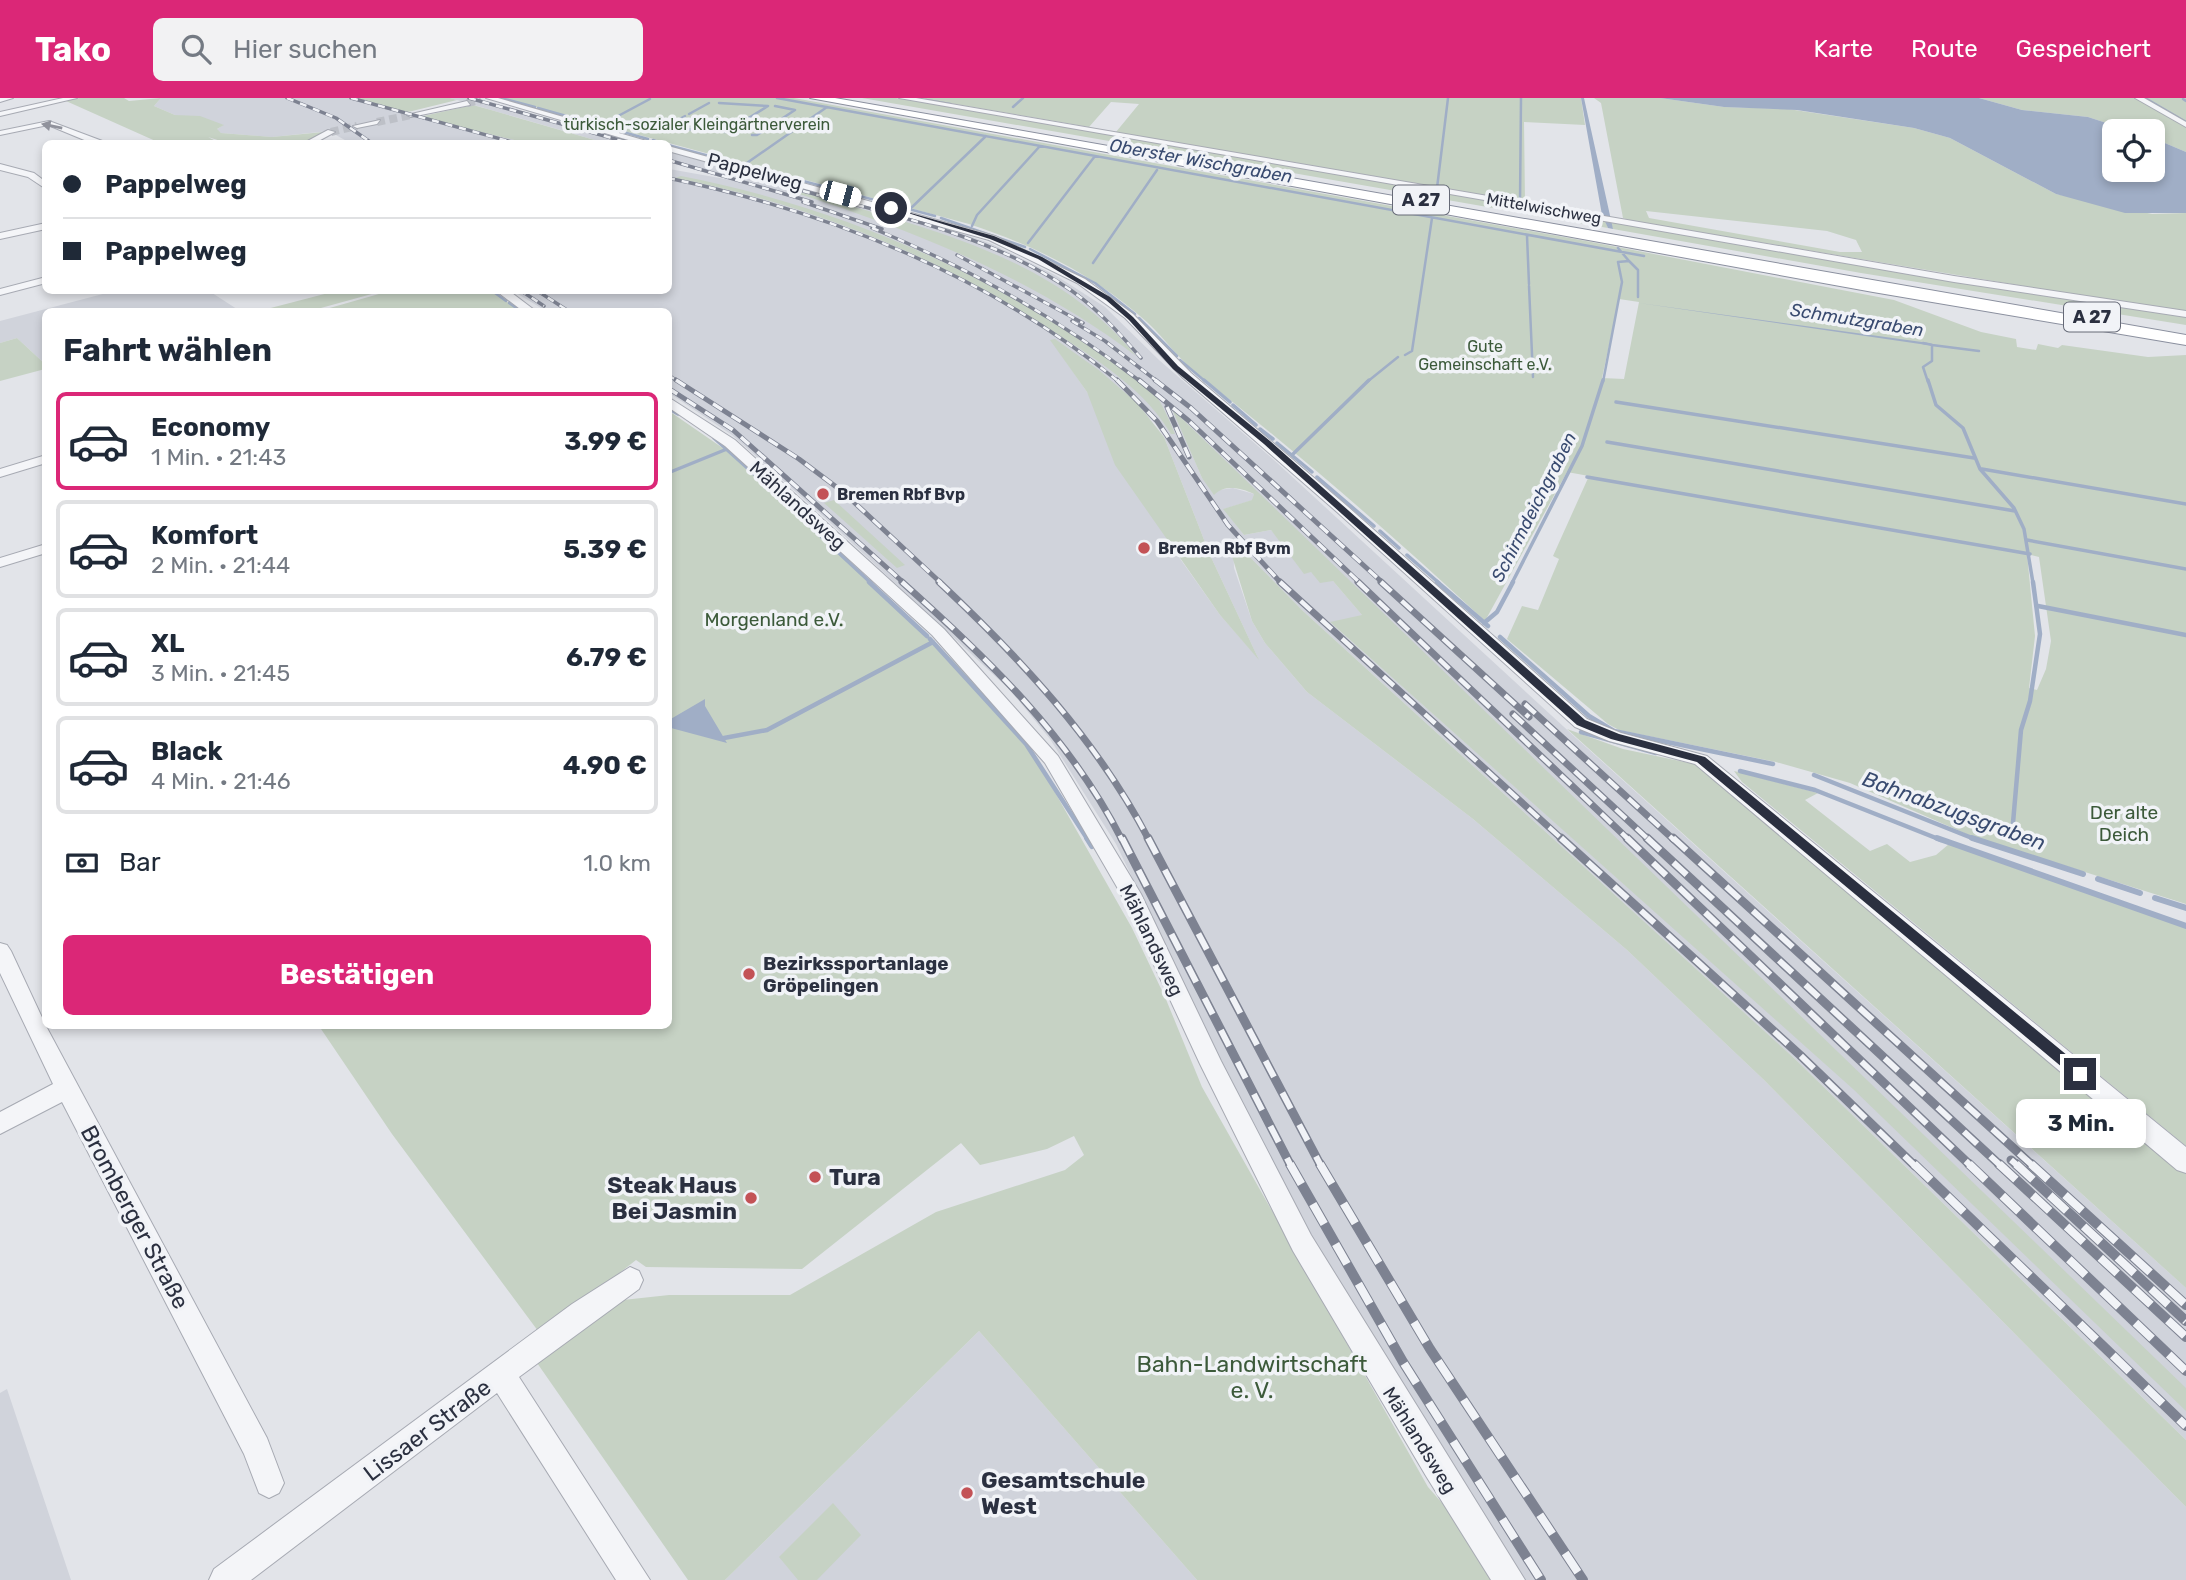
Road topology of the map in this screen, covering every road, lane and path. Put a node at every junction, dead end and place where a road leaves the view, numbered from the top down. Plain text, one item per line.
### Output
1 (9, 98) edge
2 (37, 98) edge
3 (74, 98) edge
4 (816, 98) edge
5 (843, 98) edge
6 (903, 98) edge
7 (2139, 98) edge
8 (60, 99) edge
9 (487, 99) edge
10 (0, 100) edge
11 (467, 103) dead end
12 (0, 105) edge
13 (0, 114) edge
14 (411, 115) tunnel mouth
15 (377, 122) tunnel mouth
16 (2186, 125) edge
17 (357, 126) tunnel mouth
18 (331, 132) tunnel mouth
19 (0, 133) edge
20 (92, 140) edge
21 (314, 140) edge
22 (638, 140) edge
23 (672, 149) edge
24 (0, 167) edge
25 (34, 171) junction
26 (11, 181) dead end
27 (42, 181) edge
28 (42, 227) edge
29 (0, 236) edge
30 (1622, 242) junction
31 (2, 276) dead end
32 (1796, 281) dead end
33 (42, 282) edge
34 (14, 288) junction
35 (0, 292) edge
36 (506, 294) edge
37 (525, 308) edge
38 (2186, 314) edge
39 (2186, 332) edge
40 (2186, 340) edge
41 (672, 404) edge
42 (42, 460) edge
43 (0, 472) edge
44 (42, 549) edge
45 (0, 563) edge
46 (0, 951) edge
47 (67, 1088) junction
48 (0, 1124) edge
49 (2186, 1162) edge
50 (630, 1280) dead end
51 (501, 1375) junction
52 (269, 1483) dead end
53 (225, 1580) edge
54 (634, 1580) edge
55 (1509, 1580) edge

1 - 10 street
2 - 12 street
3 - 8 street
4 - 30 highway, A 27
5 - 39 highway, A 27
6 - 38 street, Mittelwischweg
7 - 16 street
8 - 13 street
9 - 22 street
11 - 14 street
15 - 17 street
18 - 21 street
20 -> 19 street
23 - 49 street, Pappelweg
24 - 25 street
25 - 26 street
25 - 27 street
28 - 29 street
30 - 32 highway
30 - 40 highway, A 27
31 - 34 street
33 - 34 street
34 - 35 street
36 - 37 street
41 - 55 street, Mählandsweg
42 - 43 street
44 - 45 street
46 - 47 street, Bromberger Straße
47 - 48 street
47 - 52 street, Bromberger Straße
50 - 51 street, Lissaer Straße
51 - 53 street, Lissaer Straße
51 - 54 street

